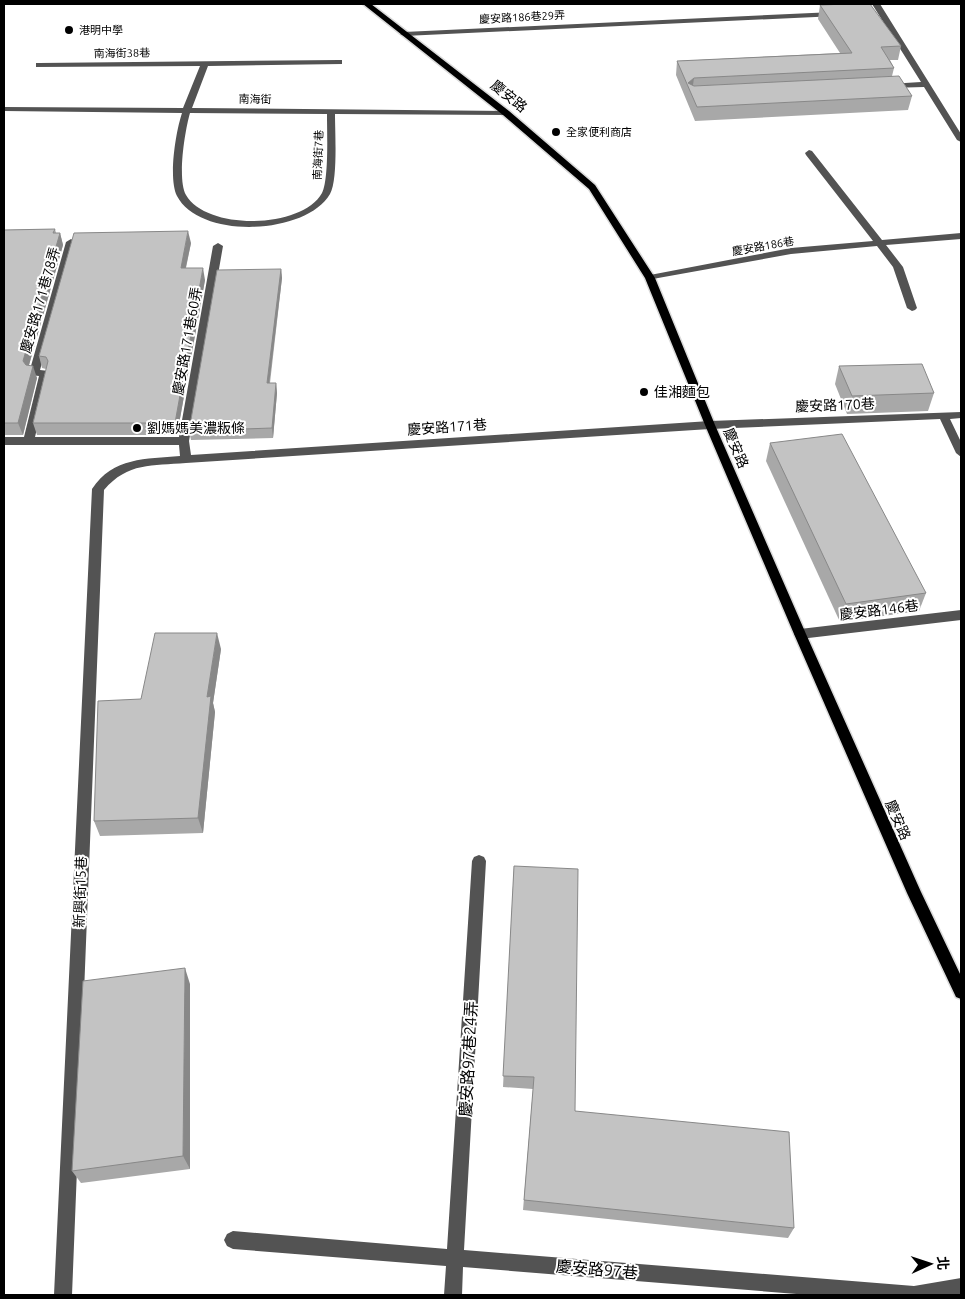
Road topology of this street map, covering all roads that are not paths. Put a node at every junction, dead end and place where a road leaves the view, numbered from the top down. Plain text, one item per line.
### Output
1 (368, 4) edge
2 (876, 4) edge
3 (881, 12) junction
4 (871, 13) edge
5 (842, 14) edge
6 (404, 34) junction
7 (339, 62) dead end
8 (205, 64) junction
9 (39, 66) dead end
10 (926, 84) junction
11 (877, 86) edge
12 (4, 109) edge
13 (187, 109) junction
14 (332, 112) junction
15 (506, 113) junction
16 (961, 140) edge
17 (809, 153) dead end
18 (961, 236) edge
19 (71, 242) edge
20 (880, 243) junction
21 (218, 246) dead end
22 (650, 278) junction
23 (912, 308) dead end
24 (961, 415) edge
25 (944, 417) junction
26 (710, 425) junction
27 (4, 441) edge
28 (184, 441) junction
29 (29, 442) junction
30 (961, 454) edge
31 (186, 459) junction
32 (98, 489) joint
33 (961, 615) edge
34 (800, 634) junction
35 (479, 861) dead end
36 (961, 992) edge
37 (233, 1240) dead end
38 (456, 1258) junction
39 (961, 1287) edge
40 (796, 1290) edge
41 (63, 1295) edge
42 (453, 1295) edge

1 - 6 main road, 慶安路
2 - 3 street
3 - 4 street
3 - 10 street
5 - 6 street, 慶安路186巷29弄
6 - 15 main road, 慶安路
7 - 8 street, 南海街38巷
8 - 9 street, 南海街38巷
8 - 13 street
10 - 11 street
10 - 16 street
12 - 13 street, 南海街
13 - 14 street, 南海街
13 - 14 street, 南海街7巷
14 - 15 street, 南海街
15 - 22 main road, 慶安路
17 - 20 street
18 - 20 street, 慶安路186巷
19 - 29 street, 慶安路171巷78弄
20 - 22 street, 慶安路186巷
20 - 23 street
21 - 28 street, 慶安路171巷60弄
22 - 26 main road, 慶安路
24 - 25 street, 慶安路170巷
25 - 26 street, 慶安路170巷
25 - 30 street
26 - 31 street, 慶安路171巷
26 - 34 main road, 慶安路
27 - 29 street
28 - 29 street
28 - 31 street
31 - 32 street, 慶安路171巷
32 - 41 street, 新興街15巷
33 - 34 street, 慶安路146巷
34 - 36 main road, 慶安路
35 - 38 street, 慶安路97巷24弄
37 - 38 street, 慶安路97巷
38 - 40 street, 慶安路97巷
38 - 42 street, 慶安路97巷24弄
39 - 40 street, 慶安路97巷

